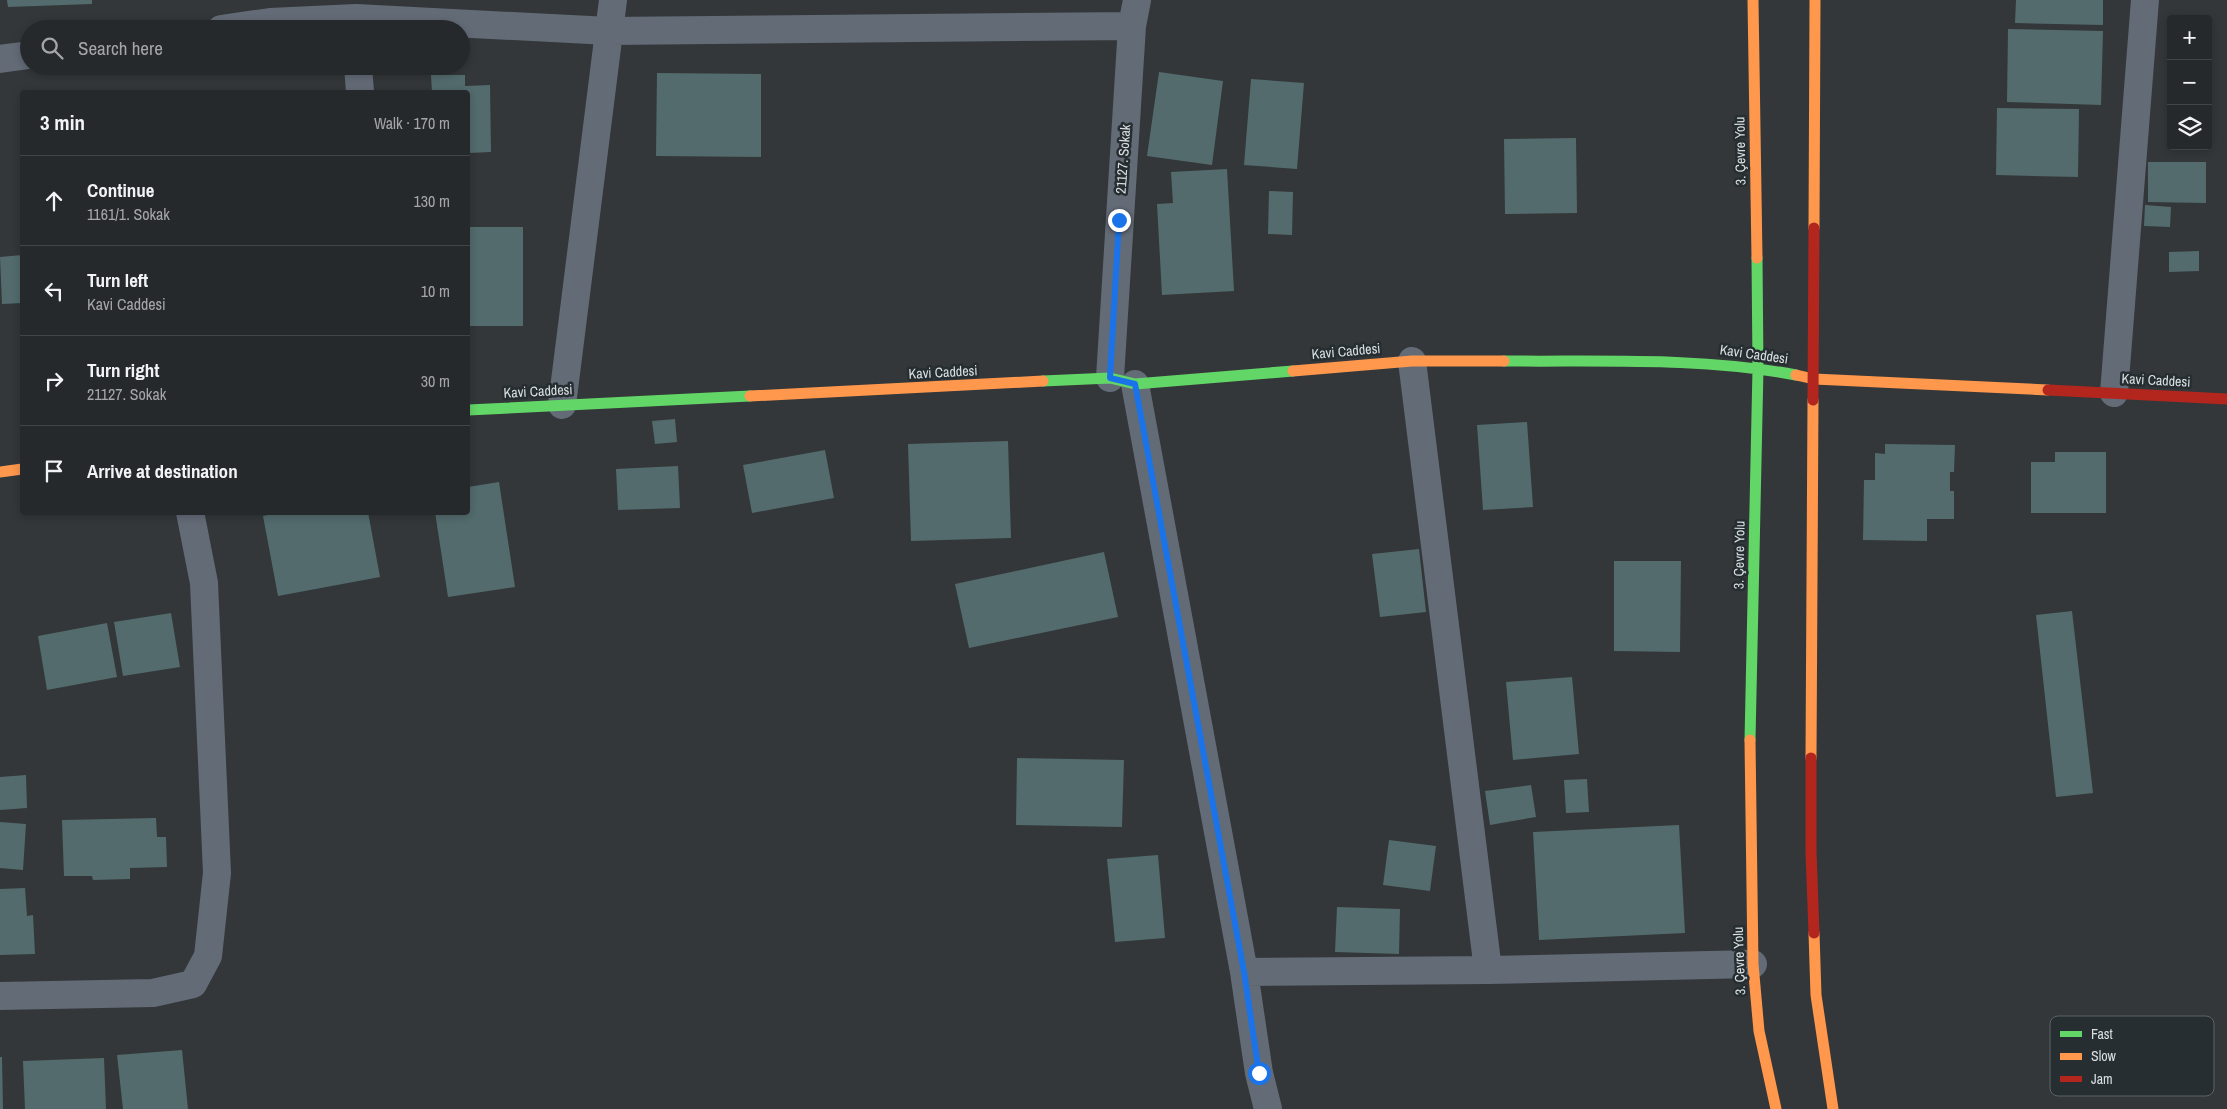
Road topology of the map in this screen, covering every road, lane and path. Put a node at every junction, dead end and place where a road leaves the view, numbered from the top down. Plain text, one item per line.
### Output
1 (613, 0) edge
2 (1137, 0) edge
3 (1754, 0) edge
4 (1815, 0) edge
5 (2145, 0) edge
6 (355, 16) edge
7 (298, 20) edge
8 (423, 20) edge
9 (470, 23) edge
10 (1132, 26) junction
11 (609, 31) junction
12 (20, 56) edge
13 (0, 59) edge
14 (359, 75) edge
15 (360, 90) edge
16 (1412, 361) junction
17 (1758, 368) junction
18 (1814, 379) junction
19 (1123, 381) junction
20 (2114, 393) junction
21 (2227, 399) edge
22 (562, 405) junction
23 (470, 410) edge
24 (20, 469) edge
25 (0, 472) edge
26 (191, 515) edge
27 (1753, 964) junction
28 (1488, 970) junction
29 (1244, 972) junction
30 (0, 996) edge
31 (1268, 1109) edge
32 (1776, 1109) edge
33 (1833, 1109) edge

1 - 11 street
2 - 10 street, 21127. Sokak
3 - 17 main road, 3. Çevre Yolu
4 - 18 main road
5 - 20 street
6 - 7 street
6 - 8 street
9 - 11 street
10 - 11 street
10 - 19 street, 21127. Sokak
11 - 22 street
12 - 13 street
14 - 15 street
16 - 17 main road, Kavi Caddesi
16 - 19 main road, Kavi Caddesi
16 - 28 street
17 - 18 main road, Kavi Caddesi
17 - 27 main road, 3. Çevre Yolu
18 - 20 main road, Kavi Caddesi
18 - 33 main road
19 - 22 main road, Kavi Caddesi
19 - 29 street, 21127. Sokak
20 - 21 main road, Kavi Caddesi
22 - 23 main road, Kavi Caddesi
24 - 25 main road
26 - 30 street
27 - 28 street
27 - 32 main road, 3. Çevre Yolu
28 - 29 street
29 - 31 street, 21127. Sokak

